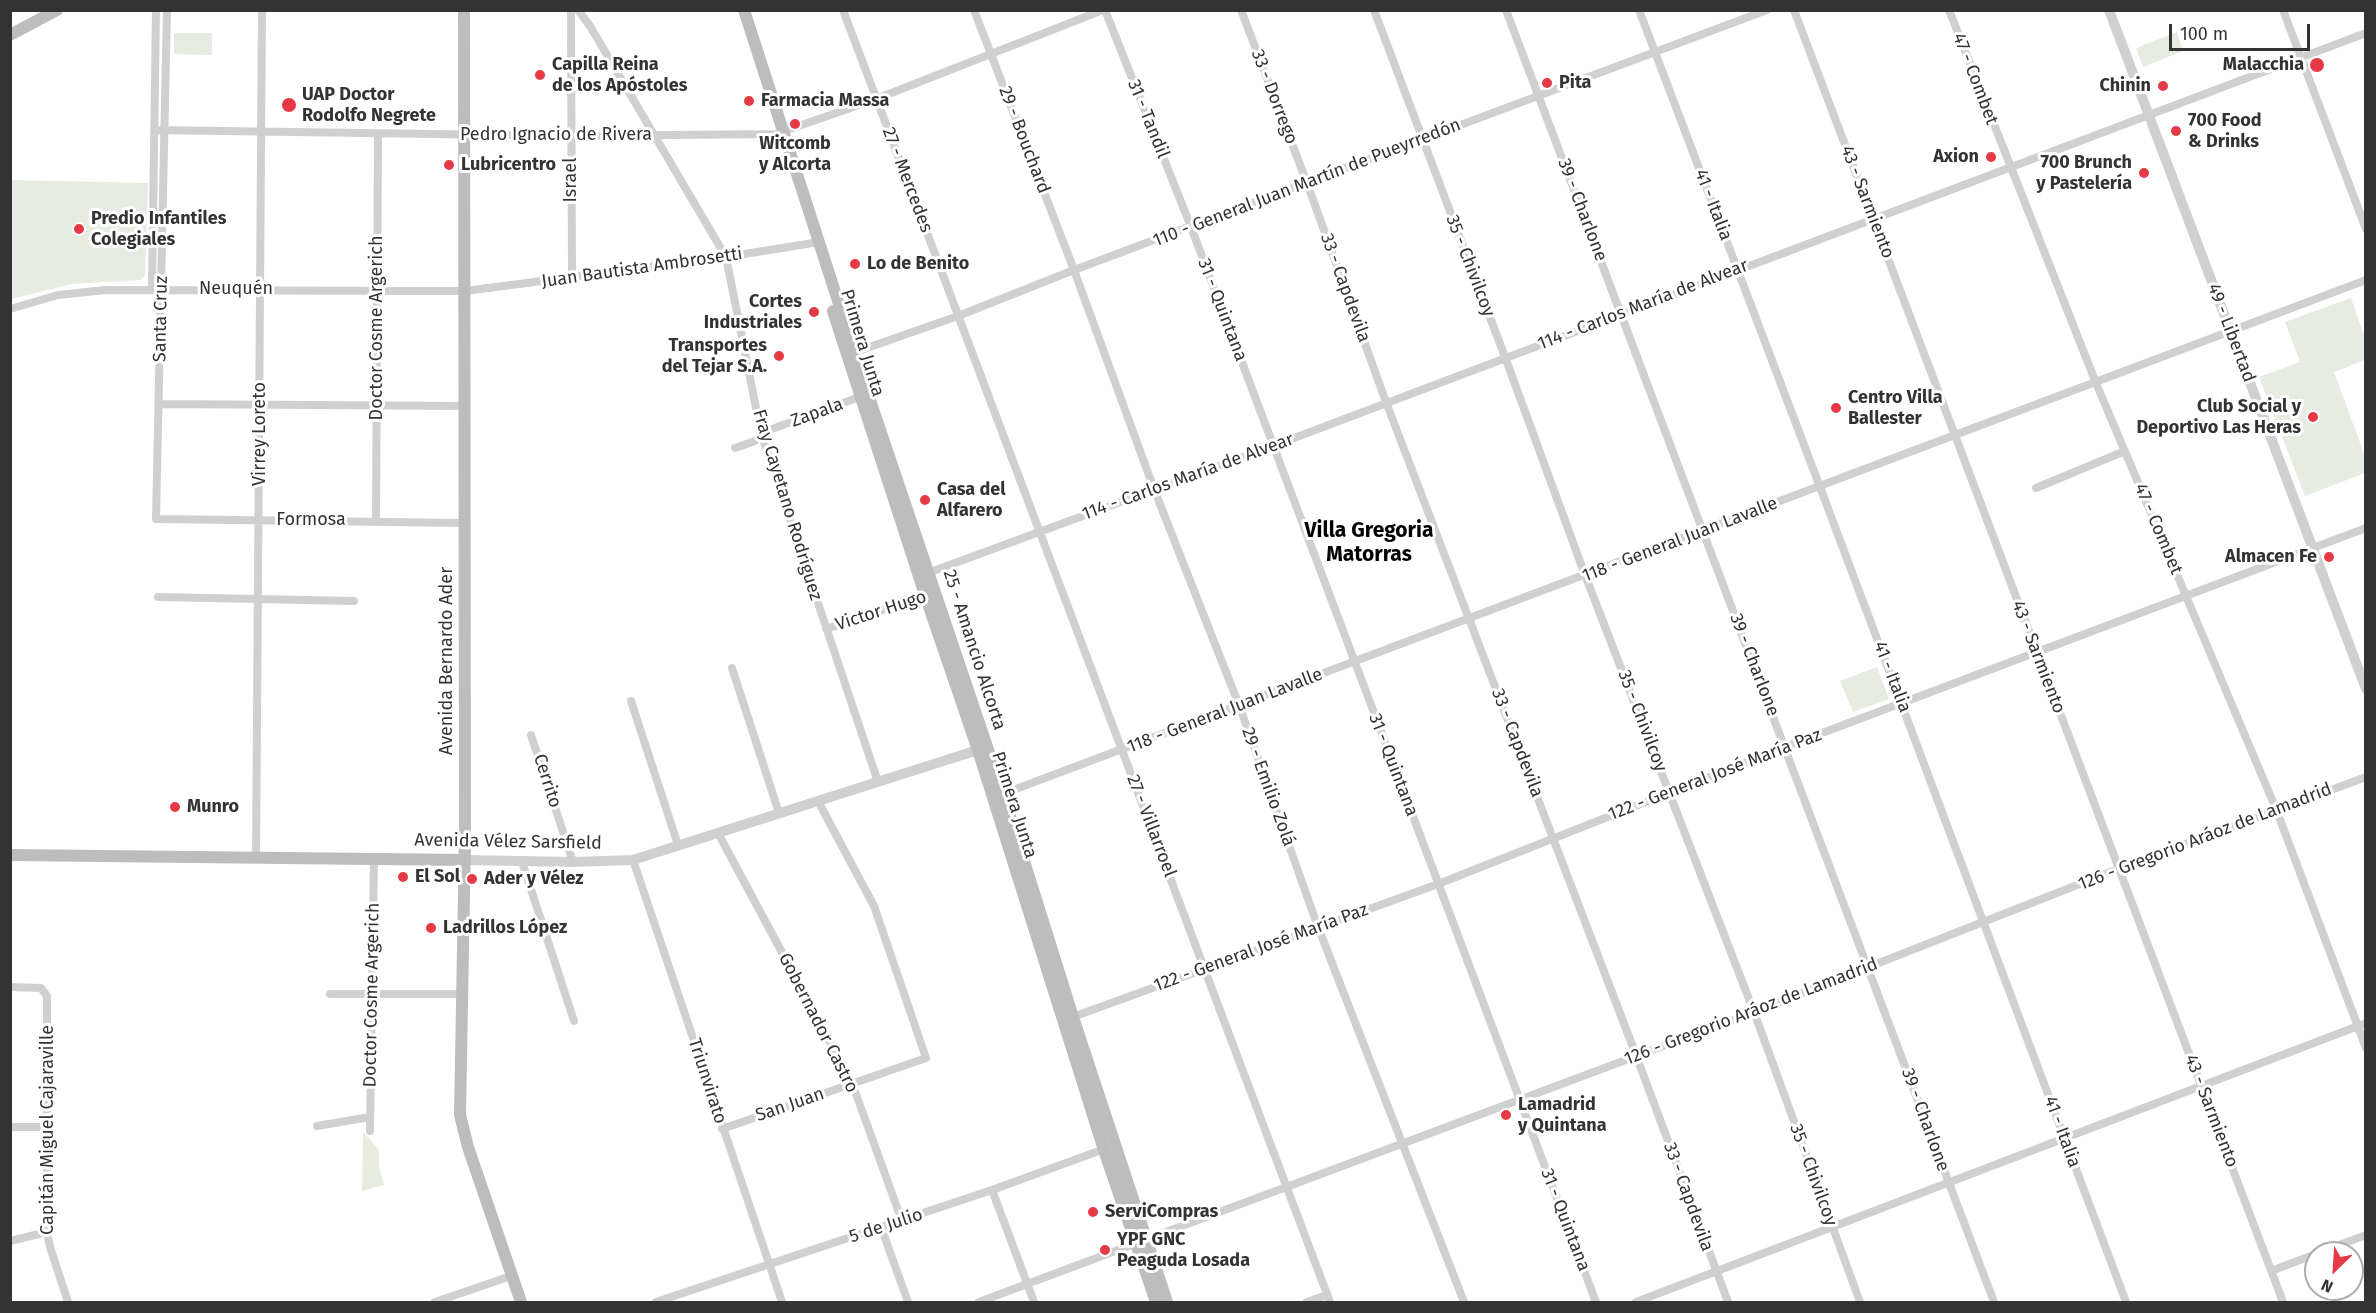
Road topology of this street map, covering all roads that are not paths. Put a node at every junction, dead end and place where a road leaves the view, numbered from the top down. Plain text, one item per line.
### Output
1 (57, 10) edge
2 (156, 10) edge
3 (168, 10) edge
4 (262, 10) edge
5 (464, 10) edge
6 (571, 10) edge
7 (578, 10) edge
8 (736, 10) edge
9 (744, 10) edge
10 (843, 10) edge
11 (974, 10) edge
12 (1104, 10) edge
13 (1241, 10) edge
14 (1374, 10) edge
15 (1506, 10) edge
16 (1639, 10) edge
17 (1767, 10) edge
18 (1794, 10) edge
19 (1949, 10) edge
20 (2109, 10) edge
21 (2283, 10) edge
22 (2366, 33) edge
23 (10, 35) edge
24 (1654, 52) junction
25 (991, 55) junction
26 (2300, 57) junction
27 (1538, 95) junction
28 (876, 99) junction
29 (2149, 115) junction
30 (160, 130) junction
31 (262, 133) junction
32 (780, 133) junction
33 (378, 134) junction
34 (465, 135) junction
35 (655, 135) junction
36 (571, 136) junction
37 (1422, 139) junction
38 (2009, 168) junction
39 (1307, 183) junction
40 (1873, 219) junction
41 (1191, 228) junction
42 (2366, 229) edge
43 (816, 243) junction
44 (726, 257) junction
45 (1074, 270) junction
46 (1737, 270) junction
47 (572, 277) junction
48 (2366, 280) edge
49 (152, 288) junction
50 (162, 289) junction
51 (261, 290) junction
52 (377, 290) junction
53 (465, 291) junction
54 (10, 309) edge
55 (1621, 313) junction
56 (958, 316) junction
57 (2231, 332) junction
58 (851, 354) junction
59 (1505, 357) junction
60 (2096, 383) junction
61 (864, 395) junction
62 (1386, 402) junction
63 (160, 404) junction
64 (261, 405) junction
65 (376, 406) junction
66 (465, 406) junction
67 (761, 433) junction
68 (1955, 436) junction
69 (1273, 446) junction
70 (735, 448) dead end
71 (2125, 452) junction
72 (1821, 487) junction
73 (2036, 488) dead end
74 (1154, 489) junction
75 (156, 519) joint
76 (260, 520) junction
77 (376, 521) junction
78 (465, 523) junction
79 (2366, 528) edge
80 (1702, 531) junction
81 (1039, 532) junction
82 (2312, 547) junction
83 (924, 575) junction
84 (1585, 575) junction
85 (930, 594) junction
86 (2186, 595) junction
87 (158, 597) dead end
88 (259, 599) junction
89 (354, 601) dead end
90 (1470, 619) junction
91 (826, 629) junction
92 (2036, 652) junction
93 (1355, 662) junction
94 (732, 668) dead end
95 (2366, 689) edge
96 (631, 701) dead end
97 (1902, 704) junction
98 (1239, 705) junction
99 (531, 735) dead end
100 (1785, 747) junction
101 (983, 749) junction
102 (1122, 749) junction
103 (2366, 777) edge
104 (878, 782) junction
105 (1670, 793) junction
106 (998, 796) junction
107 (819, 801) junction
108 (2276, 809) junction
109 (779, 813) junction
110 (718, 833) junction
111 (1552, 838) junction
112 (678, 845) junction
113 (10, 855) edge
114 (256, 858) junction
115 (374, 858) junction
116 (465, 860) junction
117 (633, 860) junction
118 (522, 862) junction
119 (573, 862) junction
120 (2118, 869) junction
121 (1438, 884) junction
122 (1984, 921) junction
123 (1318, 927) junction
124 (1869, 968) junction
125 (1205, 969) junction
126 (10, 987) edge
127 (330, 994) dead end
128 (462, 994) junction
129 (373, 995) junction
130 (1754, 1012) junction
131 (1068, 1019) junction
132 (574, 1021) dead end
133 (2361, 1025) edge
134 (2366, 1048) edge
135 (1636, 1055) junction
136 (852, 1083) junction
137 (2201, 1085) junction
138 (1520, 1100) junction
139 (370, 1117) junction
140 (317, 1125) dead end
141 (10, 1126) edge
142 (47, 1127) junction
143 (722, 1129) junction
144 (370, 1131) dead end
145 (2063, 1138) junction
146 (1403, 1144) junction
147 (1109, 1148) junction
148 (1948, 1184) junction
149 (1287, 1187) junction
150 (993, 1190) junction
151 (902, 1221) junction
152 (881, 1227) junction
153 (1831, 1227) junction
154 (47, 1232) junction
155 (2366, 1235) edge
156 (10, 1241) edge
157 (1140, 1241) junction
158 (2350, 1241) edge
159 (2304, 1258) edge
160 (769, 1265) junction
161 (2271, 1271) junction
162 (1716, 1272) junction
163 (512, 1276) junction
164 (1028, 1284) junction
165 (1329, 1299) edge
166 (68, 1302) edge
167 (435, 1302) edge
168 (521, 1302) edge
169 (656, 1302) edge
170 (782, 1302) edge
171 (908, 1302) edge
172 (980, 1302) edge
173 (1034, 1302) edge
174 (1156, 1302) edge
175 (1167, 1302) edge
176 (1307, 1302) edge
177 (1464, 1302) edge
178 (1596, 1302) edge
179 (1636, 1302) edge
180 (1728, 1302) edge
181 (1860, 1302) edge
182 (1994, 1302) edge
183 (2126, 1302) edge
184 (2283, 1302) edge

1 - 23 main road
2 - 30 street, Santa Cruz
3 - 30 street, Santa Cruz
4 - 31 street, Virrey Loreto
5 - 34 main road, Avenida Bernardo Ader
6 - 36 street, Israel
7 - 35 street, Fray Cayetano Rodríguez
8 - 32 main road, Primera Junta
9 - 32 main road
10 - 28 street, 27 - Mercedes
11 - 25 street, 29 - Bouchard
12 - 25 street, Pedro Ignacio de Rivera
12 - 41 street, 31 - Tandil
13 - 39 street, 33 - Dorrego
14 - 37 street, 35 - Chivilcoy
15 - 27 street, 39 - Charlone
16 - 24 street, 41 - Italia
17 - 24 street, 110 - General Juan Martín de Pueyrredón
18 - 40 street, 43 - Sarmiento
19 - 38 street, 47 - Combet
20 - 29 street, 49 - Libertad
21 - 26 street
22 - 26 street, 114 - Carlos María de Alvear
24 - 27 street, 110 - General Juan Martín de Pueyrredón
24 - 46 street, 41 - Italia
25 - 28 street, Pedro Ignacio de Rivera
25 - 45 street, 29 - Bouchard
26 - 29 street, 114 - Carlos María de Alvear
26 - 42 street
27 - 37 street, 110 - General Juan Martín de Pueyrredón
27 - 55 street, 39 - Charlone
28 - 32 street, Pedro Ignacio de Rivera
28 - 56 street, 27 - Mercedes
29 - 38 street, 114 - Carlos María de Alvear
29 - 57 street, 49 - Libertad
30 - 31 street, Pedro Ignacio de Rivera
30 - 49 street, Santa Cruz
30 - 50 street, Santa Cruz
31 - 33 street, Pedro Ignacio de Rivera
31 - 51 street, Virrey Loreto
32 - 35 street, Pedro Ignacio de Rivera
32 - 43 main road, Primera Junta
33 - 34 street, Pedro Ignacio de Rivera
33 - 52 street, Doctor Cosme Argerich
34 - 36 street, Pedro Ignacio de Rivera
34 - 53 main road, Avenida Bernardo Ader
35 - 36 street, Pedro Ignacio de Rivera
35 - 44 street, Fray Cayetano Rodríguez
36 - 47 street, Israel
37 - 39 street, 110 - General Juan Martín de Pueyrredón
37 - 59 street, 35 - Chivilcoy
38 - 40 street, 114 - Carlos María de Alvear
38 - 60 street, 47 - Combet
39 - 41 street, 110 - General Juan Martín de Pueyrredón
39 - 62 street, 33 - Capdevila
40 - 46 street, 114 - Carlos María de Alvear
40 - 68 street, 43 - Sarmiento
41 - 45 street, 110 - General Juan Martín de Pueyrredón
41 - 69 street, 31 - Quintana
43 - 44 street, Juan Bautista Ambrosetti
43 - 58 main road, Primera Junta
44 - 47 street, Juan Bautista Ambrosetti
44 - 67 street, Fray Cayetano Rodríguez
45 - 56 street, 110 - General Juan Martín de Pueyrredón
45 - 74 street, 29 - Emilio Zolá
46 - 55 street, 114 - Carlos María de Alvear
46 - 72 street, 41 - Italia
47 - 53 street, Juan Bautista Ambrosetti
48 - 57 street, 118 - General Juan Lavalle
49 - 50 street, Neuquén
49 - 54 street, Neuquén
50 - 51 street, Neuquén
50 - 63 street, Santa Cruz
51 - 52 street, Neuquén
51 - 64 street, Virrey Loreto
52 - 53 street, Neuquén
52 - 65 street, Doctor Cosme Argerich
53 - 66 main road, Avenida Bernardo Ader
55 - 59 street, 114 - Carlos María de Alvear
55 - 80 street, 39 - Charlone
56 - 58 street, 110 - General Juan Martín de Pueyrredón
56 - 81 street, 27 - Villarroel
57 - 60 street, 118 - General Juan Lavalle
57 - 82 street, 49 - Libertad
58 - 61 main road, Primera Junta
59 - 62 street, 114 - Carlos María de Alvear
59 - 84 street, 35 - Chivilcoy
60 - 68 street, 118 - General Juan Lavalle
60 - 71 street, 47 - Combet
61 - 67 street, Zapala
61 - 83 main road, Primera Junta
62 - 69 street, 114 - Carlos María de Alvear
62 - 90 street, 33 - Capdevila
63 - 64 street
63 - 75 street, Santa Cruz
64 - 65 street
64 - 76 street, Virrey Loreto
65 - 66 street
65 - 77 street, Doctor Cosme Argerich
66 - 78 main road, Avenida Bernardo Ader
67 - 70 street, Zapala
67 - 91 street, Fray Cayetano Rodríguez
68 - 72 street, 118 - General Juan Lavalle
68 - 92 street, 43 - Sarmiento
69 - 74 street, 114 - Carlos María de Alvear
69 - 93 street, 31 - Quintana
71 - 73 street
71 - 86 street, 47 - Combet
72 - 80 street, 118 - General Juan Lavalle
72 - 97 street, 41 - Italia
74 - 81 street, 114 - Carlos María de Alvear
74 - 98 street, 29 - Emilio Zolá
75 - 76 street, Formosa
76 - 77 street, Formosa
76 - 88 street, Virrey Loreto
77 - 78 street, Formosa
78 - 116 main road, Avenida Bernardo Ader
79 - 82 street, 122 - General José María Paz
80 - 84 street, 118 - General Juan Lavalle
80 - 100 street, 39 - Charlone
81 - 83 street, 114 - Carlos María de Alvear
81 - 102 street, 27 - Villarroel
82 - 86 street, 122 - General José María Paz
82 - 95 street, 49 - Libertad
83 - 85 main road, Primera Junta
84 - 90 street, 118 - General Juan Lavalle
84 - 105 street, 35 - Chivilcoy
85 - 91 street, Victor Hugo
85 - 101 main road, Primera Junta
86 - 92 street, 122 - General José María Paz
86 - 108 street, 47 - Combet
87 - 88 street
88 - 89 street
88 - 114 street, Virrey Loreto
90 - 93 street, 118 - General Juan Lavalle
90 - 111 street, 33 - Capdevila
91 - 104 street, Fray Cayetano Rodríguez
92 - 97 street, 122 - General José María Paz
92 - 120 street, 43 - Sarmiento
93 - 98 street, 118 - General Juan Lavalle
93 - 121 street, 31 - Quintana
94 - 109 street
96 - 112 street
97 - 100 street, 122 - General José María Paz
97 - 122 street, 41 - Italia
98 - 102 street, 118 - General Juan Lavalle
98 - 123 street, 29 - Emilio Zolá
99 - 119 street, Cerrito
100 - 105 street, 122 - General José María Paz
100 - 124 street, 39 - Charlone
101 - 104 street, Avenida Vélez Sarsfield
101 - 106 main road, Primera Junta
102 - 106 street, 118 - General Juan Lavalle
102 - 125 street, 27 - Villarroel
103 - 108 street, 126 - Gregorio Aráoz de Lamadrid
104 - 107 street, Avenida Vélez Sarsfield
105 - 111 street, 122 - General José María Paz
105 - 130 street, 35 - Chivilcoy
106 - 131 main road, Primera Junta
107 - 109 street, Avenida Vélez Sarsfield
107 - 136 street, San Juan
108 - 120 street, 126 - Gregorio Aráoz de Lamadrid
108 - 133 street, 47 - Combet
109 - 110 street, Avenida Vélez Sarsfield
110 - 112 street, Avenida Vélez Sarsfield
110 - 136 street, Gobernador Castro
111 - 121 street, 122 - General José María Paz
111 - 135 street, 33 - Capdevila
112 - 117 street, Avenida Vélez Sarsfield
113 - 114 main road, Avenida Vélez Sarsfield
114 - 115 main road, Avenida Vélez Sarsfield
115 - 116 main road, Avenida Vélez Sarsfield
115 - 129 street, Doctor Cosme Argerich
116 - 118 street, Avenida Vélez Sarsfield
116 - 128 main road, Avenida Bernardo Ader
117 - 119 street, Avenida Vélez Sarsfield
117 - 143 street, Triunvirato
118 - 119 street, Avenida Vélez Sarsfield
118 - 132 street
120 - 122 street, 126 - Gregorio Aráoz de Lamadrid
120 - 137 street, 43 - Sarmiento
121 - 123 street, 122 - General José María Paz
121 - 138 street, 31 - Quintana
122 - 124 street, 126 - Gregorio Aráoz de Lamadrid
122 - 145 street, 41 - Italia
123 - 125 street, 122 - General José María Paz
123 - 146 street, 29 - Emilio Zolá
124 - 130 street, 126 - Gregorio Aráoz de Lamadrid
124 - 148 street, 39 - Charlone
125 - 131 street, 122 - General José María Paz
125 - 149 street, 27 - Villarroel
126 - 142 street, Capitán Miguel Cajaraville
127 - 129 street
128 - 129 street
128 - 163 main road, Avenida Bernardo Ader
129 - 139 street, Doctor Cosme Argerich
130 - 135 street, 126 - Gregorio Aráoz de Lamadrid
130 - 153 street, 35 - Chivilcoy
131 - 147 main road, Primera Junta
133 - 134 street, 47 - Combet
133 - 137 street
135 - 138 street, 126 - Gregorio Aráoz de Lamadrid
135 - 162 street, 33 - Capdevila
136 - 143 street, San Juan
136 - 151 street, Gobernador Castro
137 - 145 street
137 - 161 street, 43 - Sarmiento
138 - 146 street, 126 - Gregorio Aráoz de Lamadrid
138 - 178 street, 31 - Quintana
139 - 140 street
139 - 144 street, Doctor Cosme Argerich
141 - 142 street
142 - 154 street, Capitán Miguel Cajaraville
143 - 160 street, Triunvirato
145 - 148 street
145 - 183 street, 41 - Italia
146 - 149 street, 126 - Gregorio Aráoz de Lamadrid
146 - 177 street, 29 - Emilio Zolá
147 - 150 street, 5 de Julio
147 - 157 main road, Primera Junta
148 - 153 street
148 - 182 street, 39 - Charlone
149 - 157 street, 126 - Gregorio Aráoz de Lamadrid
149 - 165 street, 27 - Villarroel
150 - 151 street, 5 de Julio
150 - 164 street
151 - 152 street, 5 de Julio
152 - 160 street, 5 de Julio
152 - 171 street
153 - 162 street
153 - 181 street, 35 - Chivilcoy
154 - 156 street
154 - 166 street, Capitán Miguel Cajaraville
155 - 158 street
157 - 164 street, 126 - Gregorio Aráoz de Lamadrid
157 - 174 main road, Primera Junta
157 - 175 main road
159 - 161 street
160 - 169 street, 5 de Julio
160 - 170 street, Triunvirato
161 - 184 street, 43 - Sarmiento
162 - 179 street
162 - 180 street, 33 - Capdevila
163 - 167 street
163 - 168 main road, Avenida Bernardo Ader
164 - 172 street, 126 - Gregorio Aráoz de Lamadrid
164 - 173 street
165 - 176 street

